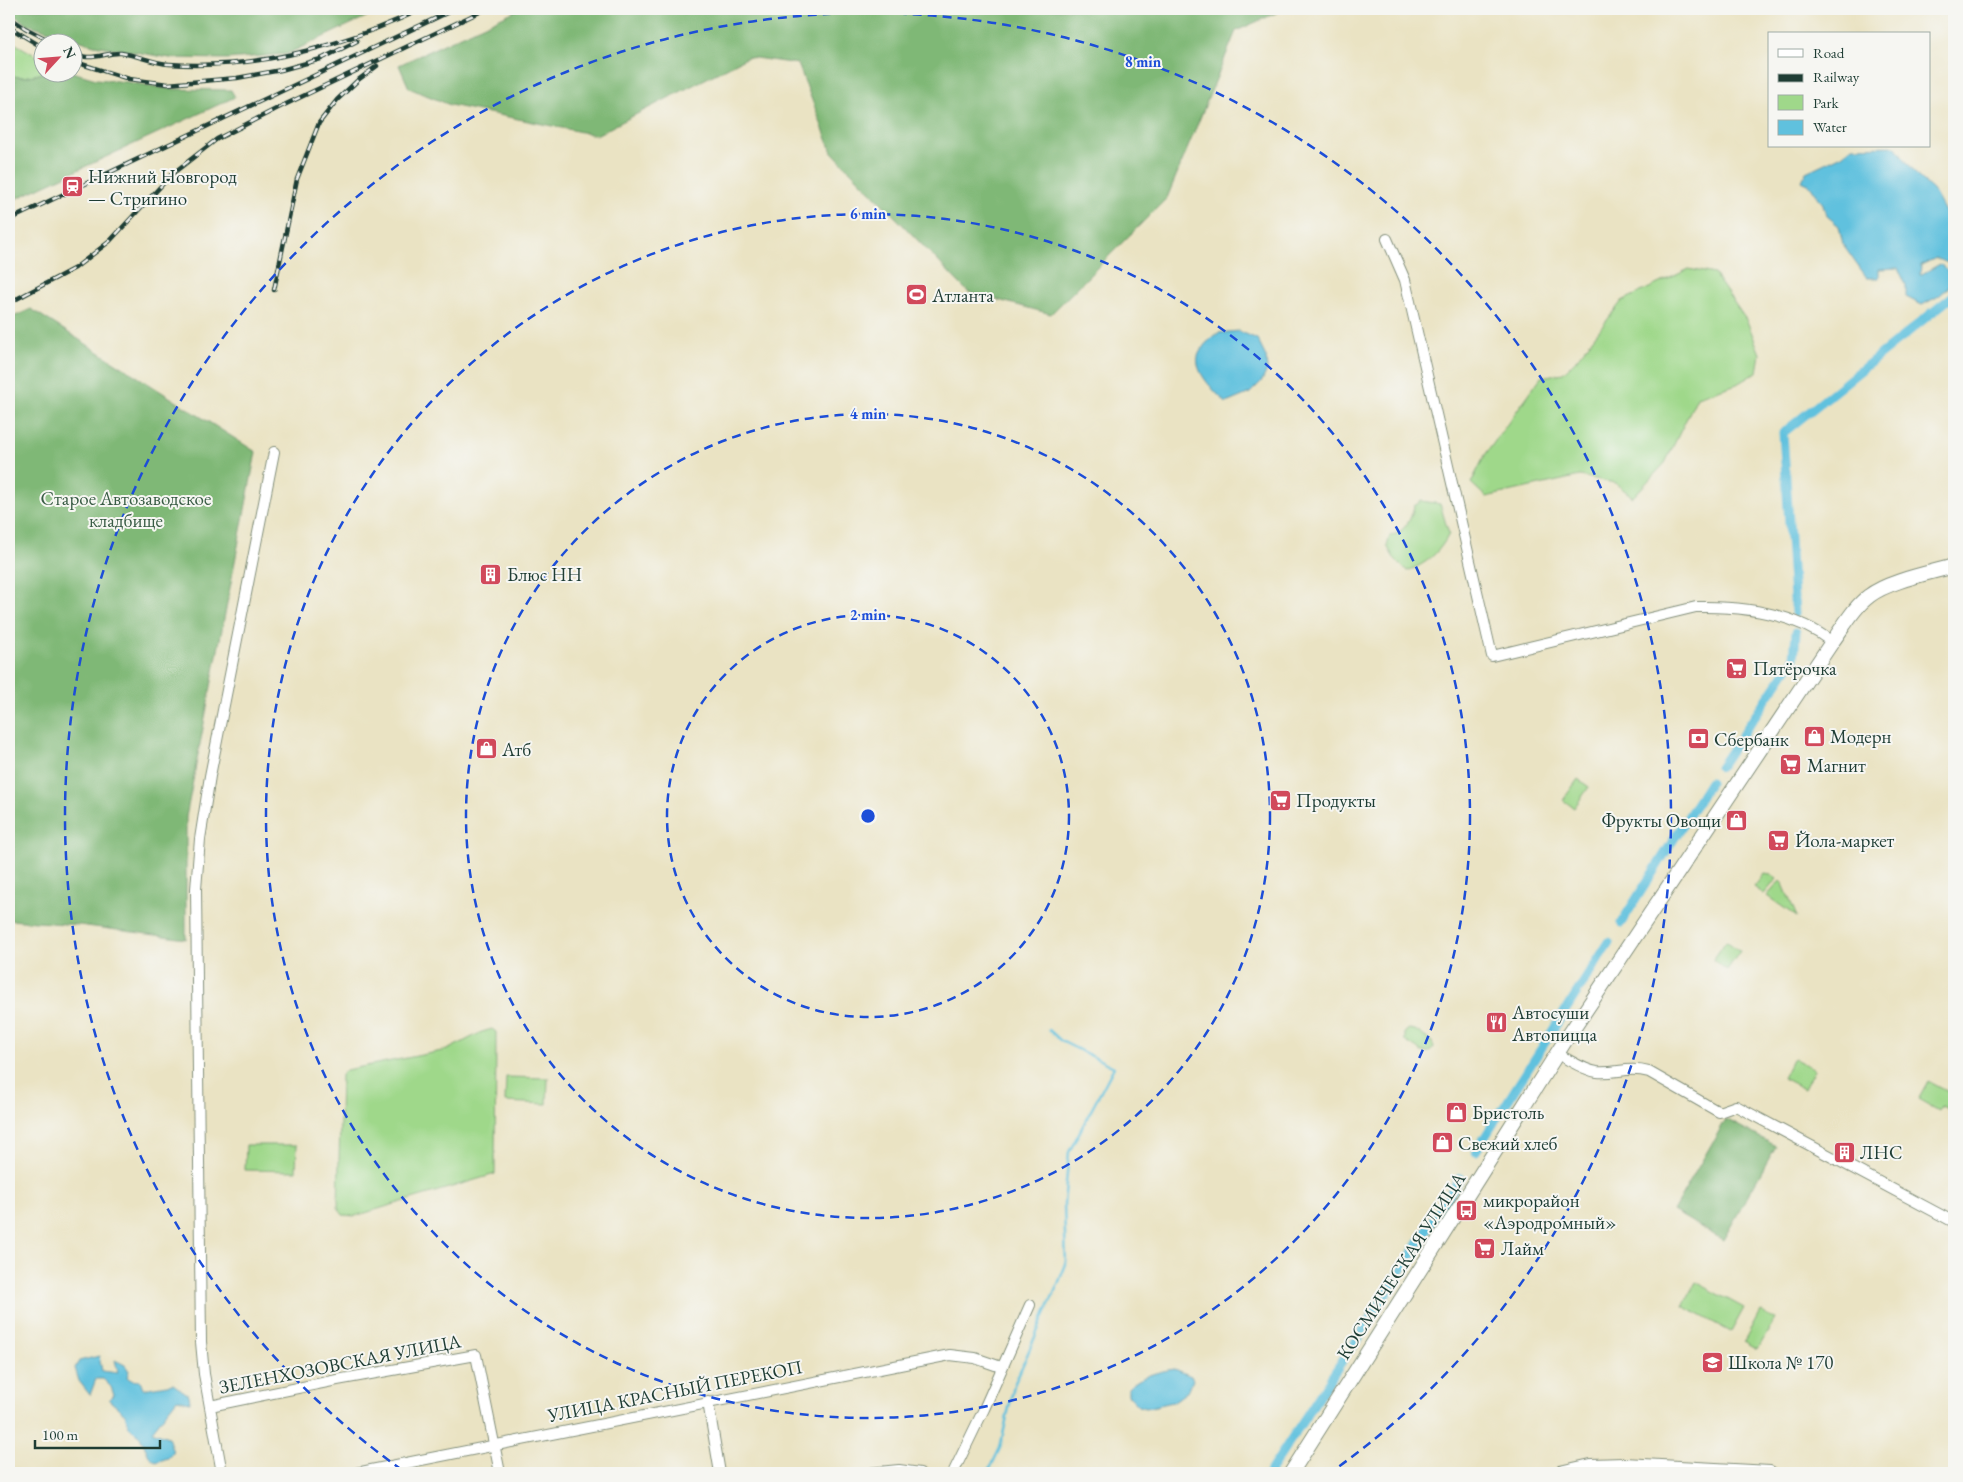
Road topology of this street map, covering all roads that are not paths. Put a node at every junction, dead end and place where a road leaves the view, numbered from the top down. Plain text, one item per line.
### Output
1 (1387, 239) dead end
2 (274, 452) dead end
3 (1954, 566) edge
4 (1832, 642) junction
5 (1557, 1054) junction
6 (1954, 1222) edge
7 (1030, 1305) dead end
8 (1001, 1367) junction
9 (708, 1402) junction
10 (210, 1406) junction
11 (494, 1445) junction
12 (1677, 1470) edge
13 (222, 1473) edge
14 (356, 1473) edge
15 (500, 1473) edge
16 (720, 1473) edge
17 (869, 1473) edge
18 (920, 1473) edge
19 (953, 1473) edge
20 (1291, 1473) edge
21 (1560, 1473) edge
22 (1770, 1473) edge

1 - 4 street
2 - 10 street
3 - 4 street, КОСМИЧЕСКАЯ УЛИЦА
4 - 5 street, КОСМИЧЕСКАЯ УЛИЦА
5 - 6 street
5 - 20 street, КОСМИЧЕСКАЯ УЛИЦА
7 - 8 street
8 - 9 street, УЛИЦА КРАСНЫЙ ПЕРЕКОП
8 - 19 street
9 - 11 street, УЛИЦА КРАСНЫЙ ПЕРЕКОП
9 - 16 street
10 - 11 street, ЗЕЛЕНХОЗОВСКАЯ УЛИЦА
10 - 13 street
11 - 14 street, УЛИЦА КРАСНЫЙ ПЕРЕКОП
11 - 15 street
12 - 21 street
12 - 22 street
17 - 18 street

